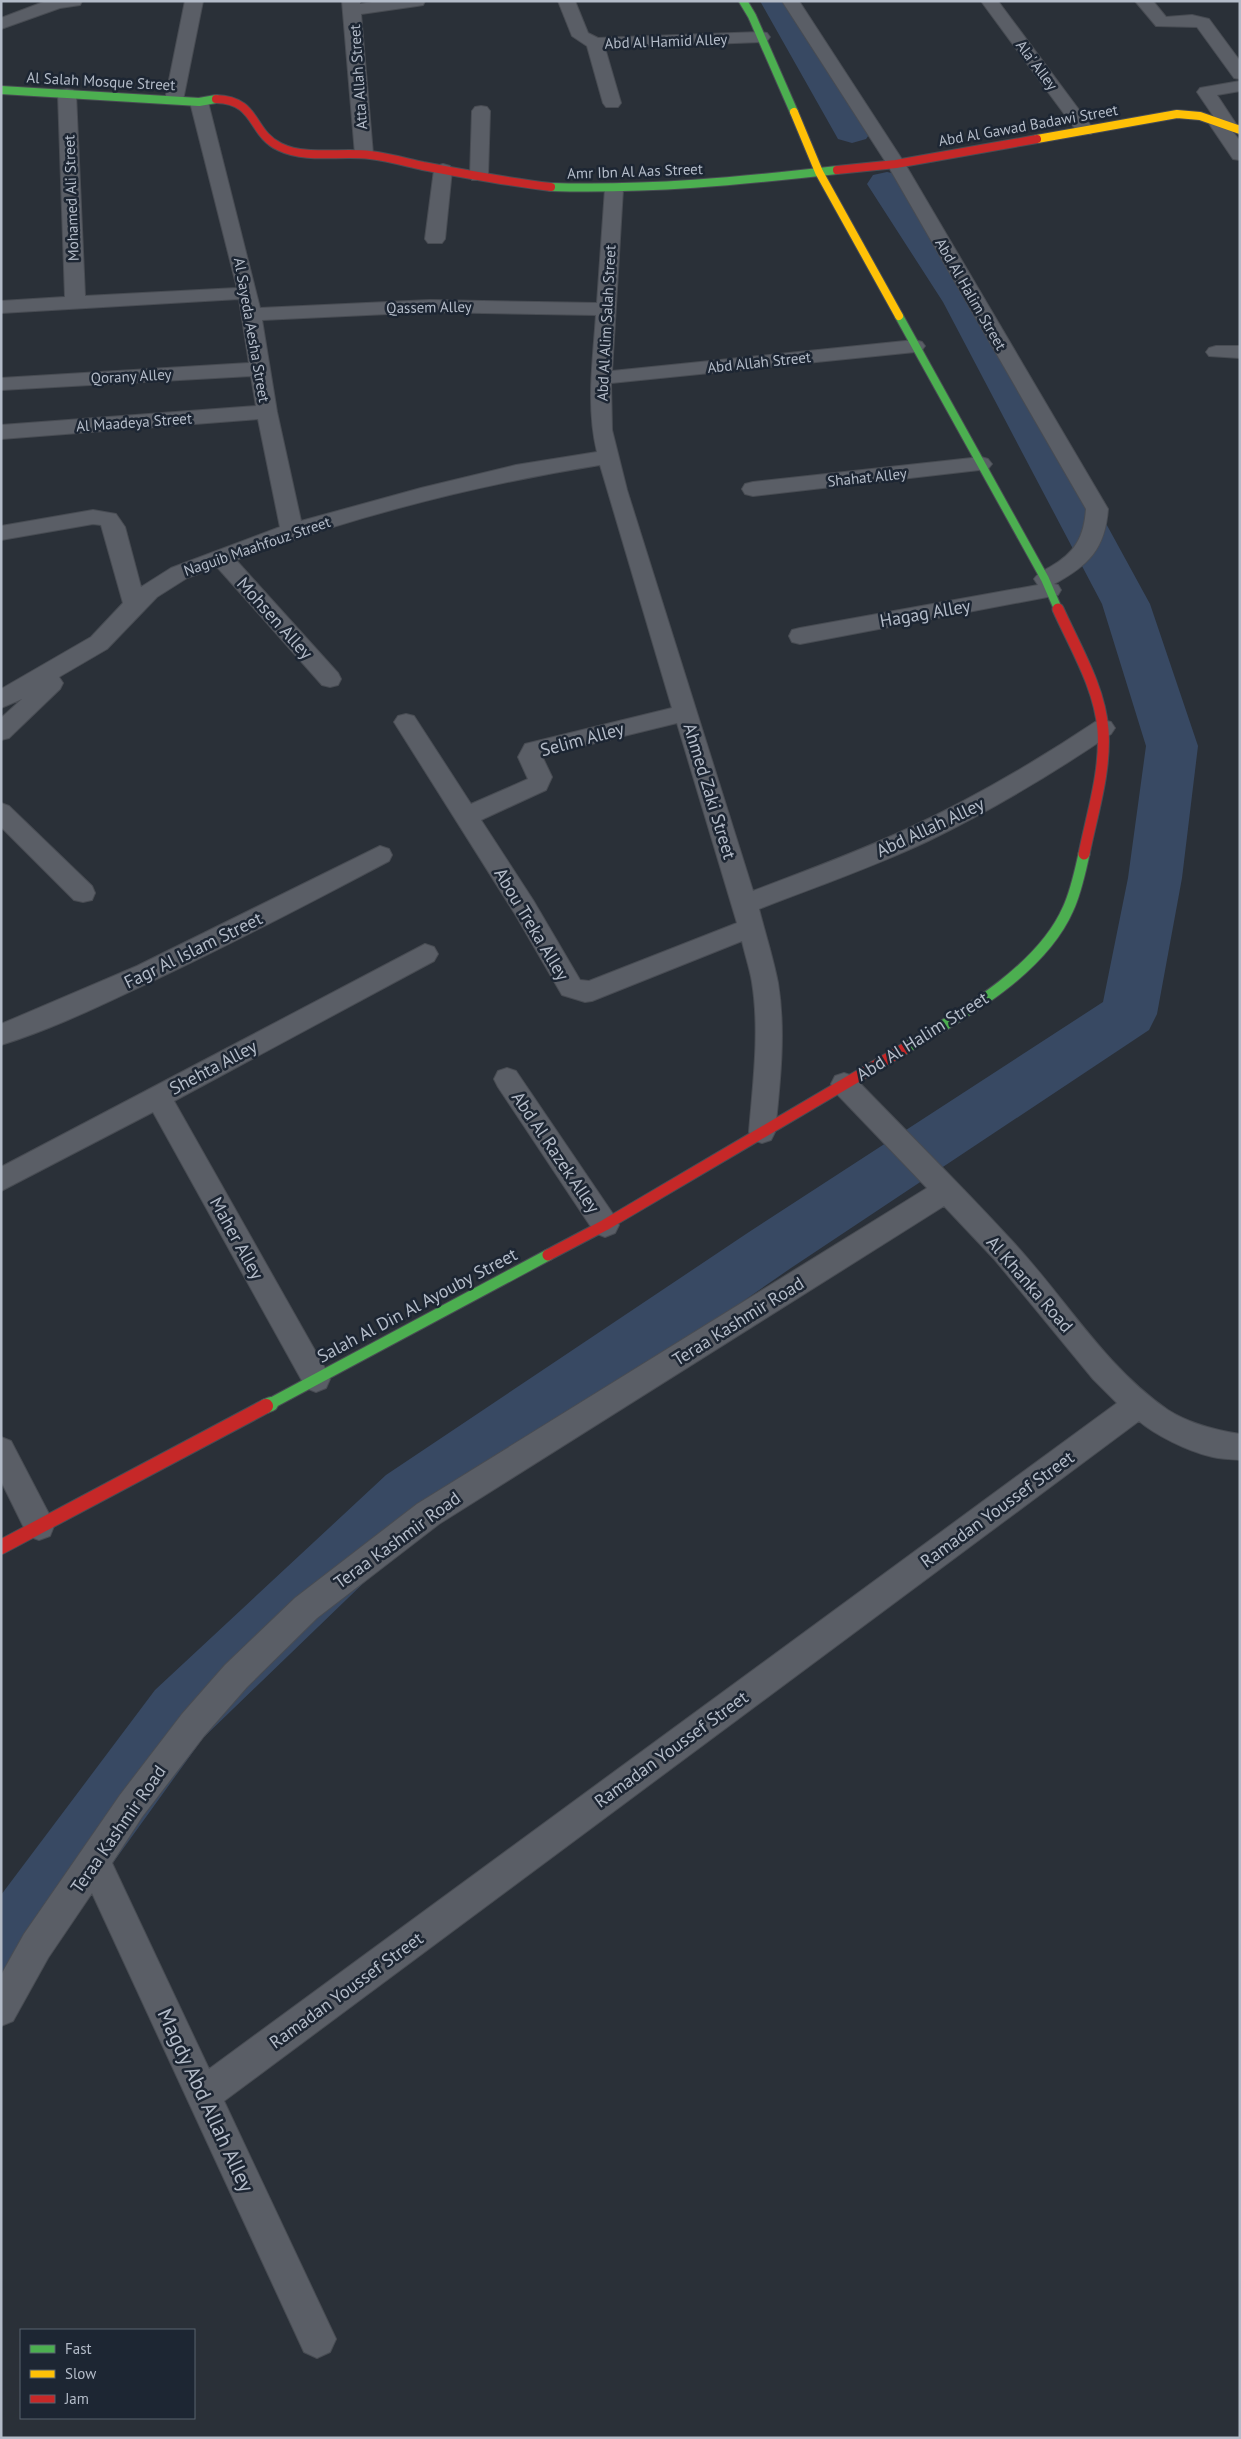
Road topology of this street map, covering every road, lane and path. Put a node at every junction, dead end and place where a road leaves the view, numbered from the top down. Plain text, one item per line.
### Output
1 (74, 1) edge
2 (194, 1) edge
3 (417, 1) edge
4 (566, 1) edge
5 (742, 1) edge
6 (790, 1) edge
7 (989, 1) edge
8 (1143, 1) edge
9 (352, 6) edge
10 (1, 24) edge
11 (761, 37) junction
12 (595, 43) junction
13 (1240, 74) edge
14 (1240, 86) edge
15 (1, 90) edge
16 (67, 94) junction
17 (174, 100) junction
18 (199, 102) junction
19 (612, 103) dead end
20 (481, 111) dead end
21 (1229, 127) edge
22 (1085, 130) junction
23 (364, 154) junction
24 (1240, 155) edge
25 (896, 164) junction
26 (443, 170) junction
27 (819, 172) junction
28 (479, 176) junction
29 (614, 190) junction
30 (435, 239) dead end
31 (248, 293) junction
32 (75, 303) junction
33 (1, 307) edge
34 (607, 308) junction
35 (252, 314) junction
36 (915, 346) junction
37 (1216, 352) dead end
38 (1240, 352) edge
39 (260, 369) junction
40 (602, 378) junction
41 (1, 384) edge
42 (267, 412) junction
43 (1, 432) edge
44 (608, 457) junction
45 (981, 464) junction
46 (753, 489) dead end
47 (292, 530) junction
48 (1, 533) edge
49 (221, 557) junction
50 (1048, 585) junction
51 (135, 604) junction
52 (800, 636) dead end
53 (80, 656) junction
54 (330, 679) dead end
55 (1, 700) edge
56 (685, 713) junction
57 (406, 722) dead end
58 (1103, 728) junction
59 (1, 732) edge
60 (1, 812) edge
61 (466, 816) junction
62 (380, 855) dead end
63 (82, 893) dead end
64 (745, 904) junction
65 (752, 927) junction
66 (425, 954) dead end
67 (1, 1034) edge
68 (507, 1079) dead end
69 (844, 1084) junction
70 (158, 1097) junction
71 (762, 1132) junction
72 (1, 1180) edge
73 (938, 1183) junction
74 (605, 1225) junction
75 (316, 1379) junction
76 (1139, 1404) junction
77 (1240, 1447) edge
78 (1, 1450) edge
79 (39, 1526) junction
80 (1, 1547) edge
81 (94, 1861) junction
82 (1, 2010) edge
83 (204, 2094) junction
84 (316, 2339) dead end

1 - 10 street
2 - 17 street
3 - 9 street
4 - 12 street, Abd Al Hamid Alley
5 - 11 street, Abd Al Halim Street
6 - 25 street, Abd Al Halim Street
7 - 22 street, Ala' Alley
8 - 13 street
9 - 23 street, Atta Allah Street
11 - 12 street, Abd Al Hamid Alley
11 - 27 street, Abd Al Halim Street
12 - 19 street
14 - 21 street
15 - 16 street, Al Salah Mosque Street
16 - 17 street, Al Salah Mosque Street
16 - 32 street, Mohamed Ali Street
17 - 18 street, Al Salah Mosque Street
18 - 23 street, Al Salah Mosque Street
18 - 31 street, Al Sayeda Aesha Street
20 - 28 street
21 - 22 street, Abd Al Gawad Badawi Street
21 - 24 street
22 - 25 street, Abd Al Gawad Badawi Street
23 - 26 street, Amr Ibn Al Aas Street
25 - 27 street, Abd Al Gawad Badawi Street
25 - 50 street, Abd Al Halim Street
26 - 28 street, Amr Ibn Al Aas Street
26 - 30 street
27 - 29 street, Amr Ibn Al Aas Street
27 - 36 street, Abd Al Halim Street
28 - 29 street, Amr Ibn Al Aas Street
29 - 34 street, Abd Al Alim Salah Street
31 - 32 street
31 - 35 street, Al Sayeda Aesha Street
32 - 33 street
34 - 35 street, Qassem Alley
34 - 40 street, Abd Al Alim Salah Street
35 - 39 street, Al Sayeda Aesha Street
36 - 40 street, Abd Allah Street
36 - 45 street, Abd Al Halim Street
37 - 38 street
39 - 41 street, Qorany Alley
39 - 42 street, Al Sayeda Aesha Street
40 - 44 street, Abd Al Alim Salah Street
42 - 43 street, Al Maadeya Street
42 - 47 street, Al Sayeda Aesha Street
44 - 47 street, Naguib Maahfouz Street
44 - 56 street, Ahmed Zaki Street
45 - 46 street, Shahat Alley
45 - 50 street, Abd Al Halim Street
47 - 49 street, Naguib Maahfouz Street
48 - 51 street
49 - 51 street, Naguib Maahfouz Street
49 - 54 street, Mohsen Alley
50 - 52 street, Hagag Alley
50 - 58 street, Abd Al Halim Street
51 - 53 street, Naguib Maahfouz Street
53 - 55 street, Naguib Maahfouz Street
53 - 59 street
56 - 61 street, Selim Alley
56 - 64 street, Ahmed Zaki Street
57 - 61 street, Abou Treka Alley
58 - 64 street, Abd Allah Alley
58 - 69 street, Abd Al Halim Street
60 - 63 street
61 - 65 street, Abou Treka Alley
62 - 67 street, Fagr Al Islam Street
64 - 65 street, Ahmed Zaki Street
65 - 71 street, Ahmed Zaki Street
66 - 70 street, Shehta Alley
68 - 74 street, Abd Al Razek Alley
69 - 71 street, Salah Al Din Al Ayouby Street
69 - 73 street, Al Khanka Road
70 - 72 street, Shehta Alley
70 - 75 street, Maher Alley
71 - 74 street, Salah Al Din Al Ayouby Street
73 - 76 street, Al Khanka Road
73 - 81 street, Teraa Kashmir Road
74 - 75 street, Salah Al Din Al Ayouby Street
75 - 79 street, Salah Al Din Al Ayouby Street
76 - 77 street, Al Khanka Road
76 - 83 street, Ramadan Youssef Street
78 - 79 street
79 - 80 street, Salah Al Din Al Ayouby Street
81 - 82 street, Teraa Kashmir Road
81 - 83 street, Magdy Abd Allah Alley
83 - 84 street, Magdy Abd Allah Alley

